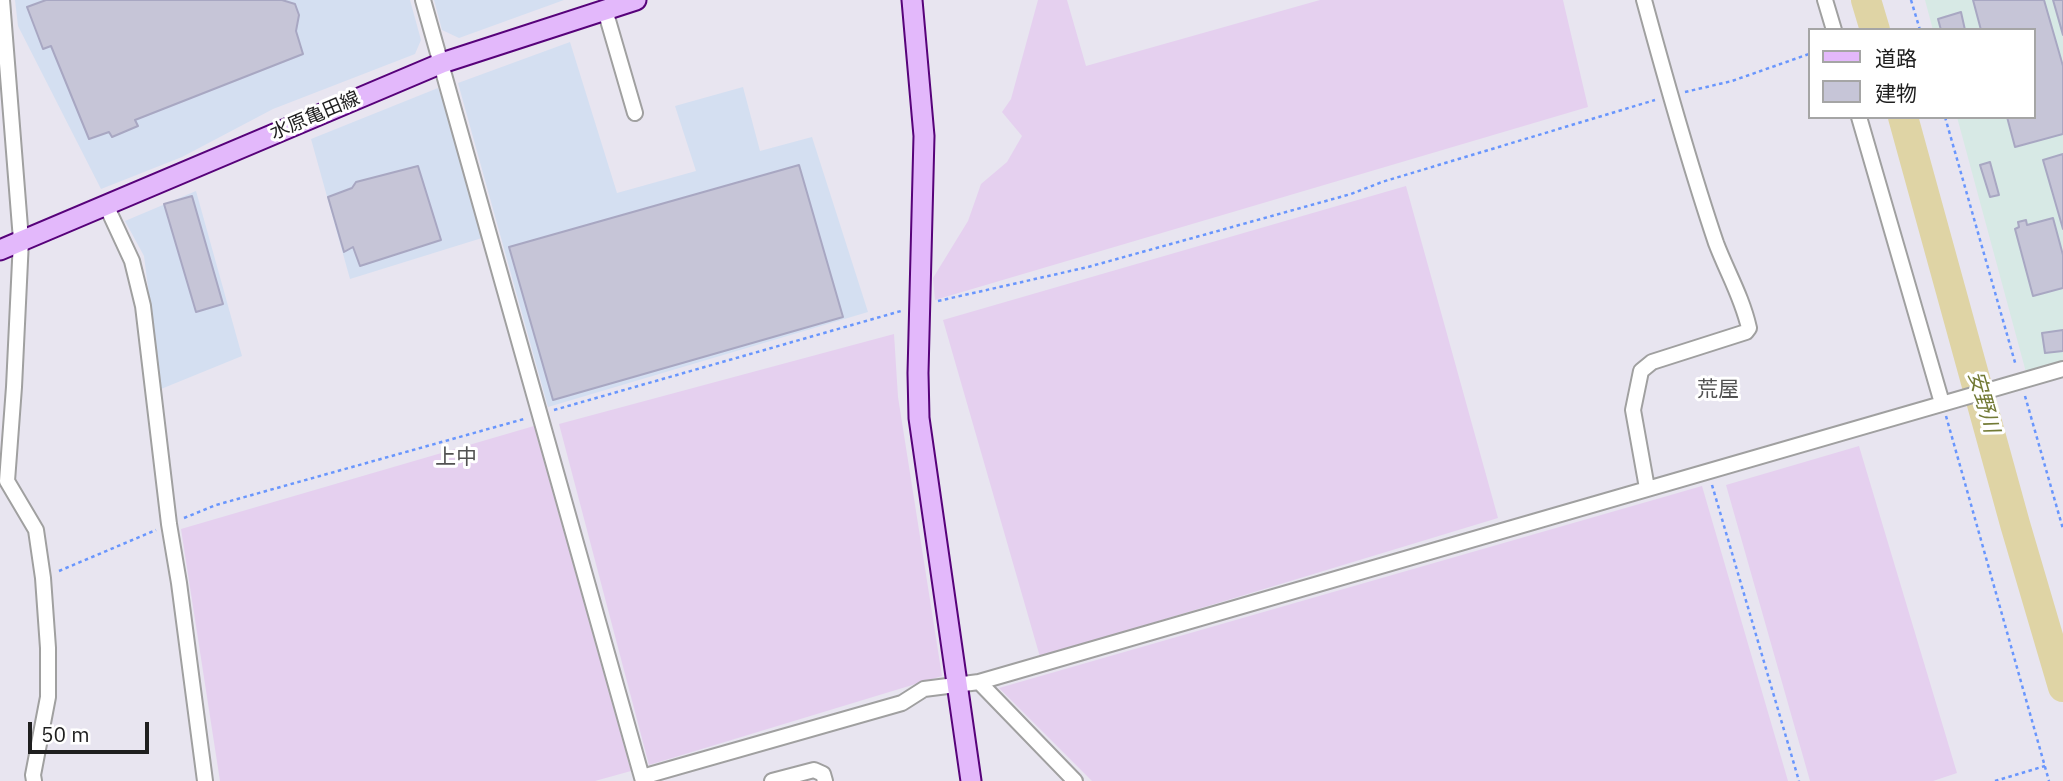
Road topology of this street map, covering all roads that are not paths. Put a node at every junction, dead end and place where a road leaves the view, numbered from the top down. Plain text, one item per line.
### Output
1 (2, 0) edge
2 (423, 0) edge
3 (636, 0) edge
4 (912, 0) edge
5 (1644, 0) edge
6 (1825, 0) edge
7 (605, 10) junction
8 (1833, 28) edge
9 (442, 63) junction
10 (635, 113) dead end
11 (1860, 119) edge
12 (6, 130) edge
13 (106, 205) junction
14 (21, 240) junction
15 (0, 250) edge
16 (2063, 369) edge
17 (1945, 402) junction
18 (1647, 488) junction
19 (979, 682) junction
20 (957, 684) junction
21 (643, 779) edge
22 (34, 781) edge
23 (205, 781) edge
24 (772, 781) edge
25 (825, 781) edge
26 (971, 781) edge
27 (1075, 781) edge

1 - 12 street
2 - 9 street
3 - 7 street, 水原亀田線
4 - 20 street
5 - 18 street
6 - 8 street
7 - 9 street, 水原亀田線
7 - 10 street
9 - 13 street, 水原亀田線
9 - 21 street
11 - 17 street
12 - 14 street
13 - 14 street, 水原亀田線
13 - 23 street
14 - 15 street, 水原亀田線
14 - 22 street
16 - 17 street
17 - 18 street
18 - 19 street
19 - 20 street
19 - 27 street
20 - 21 street
20 - 26 street
24 - 25 street

